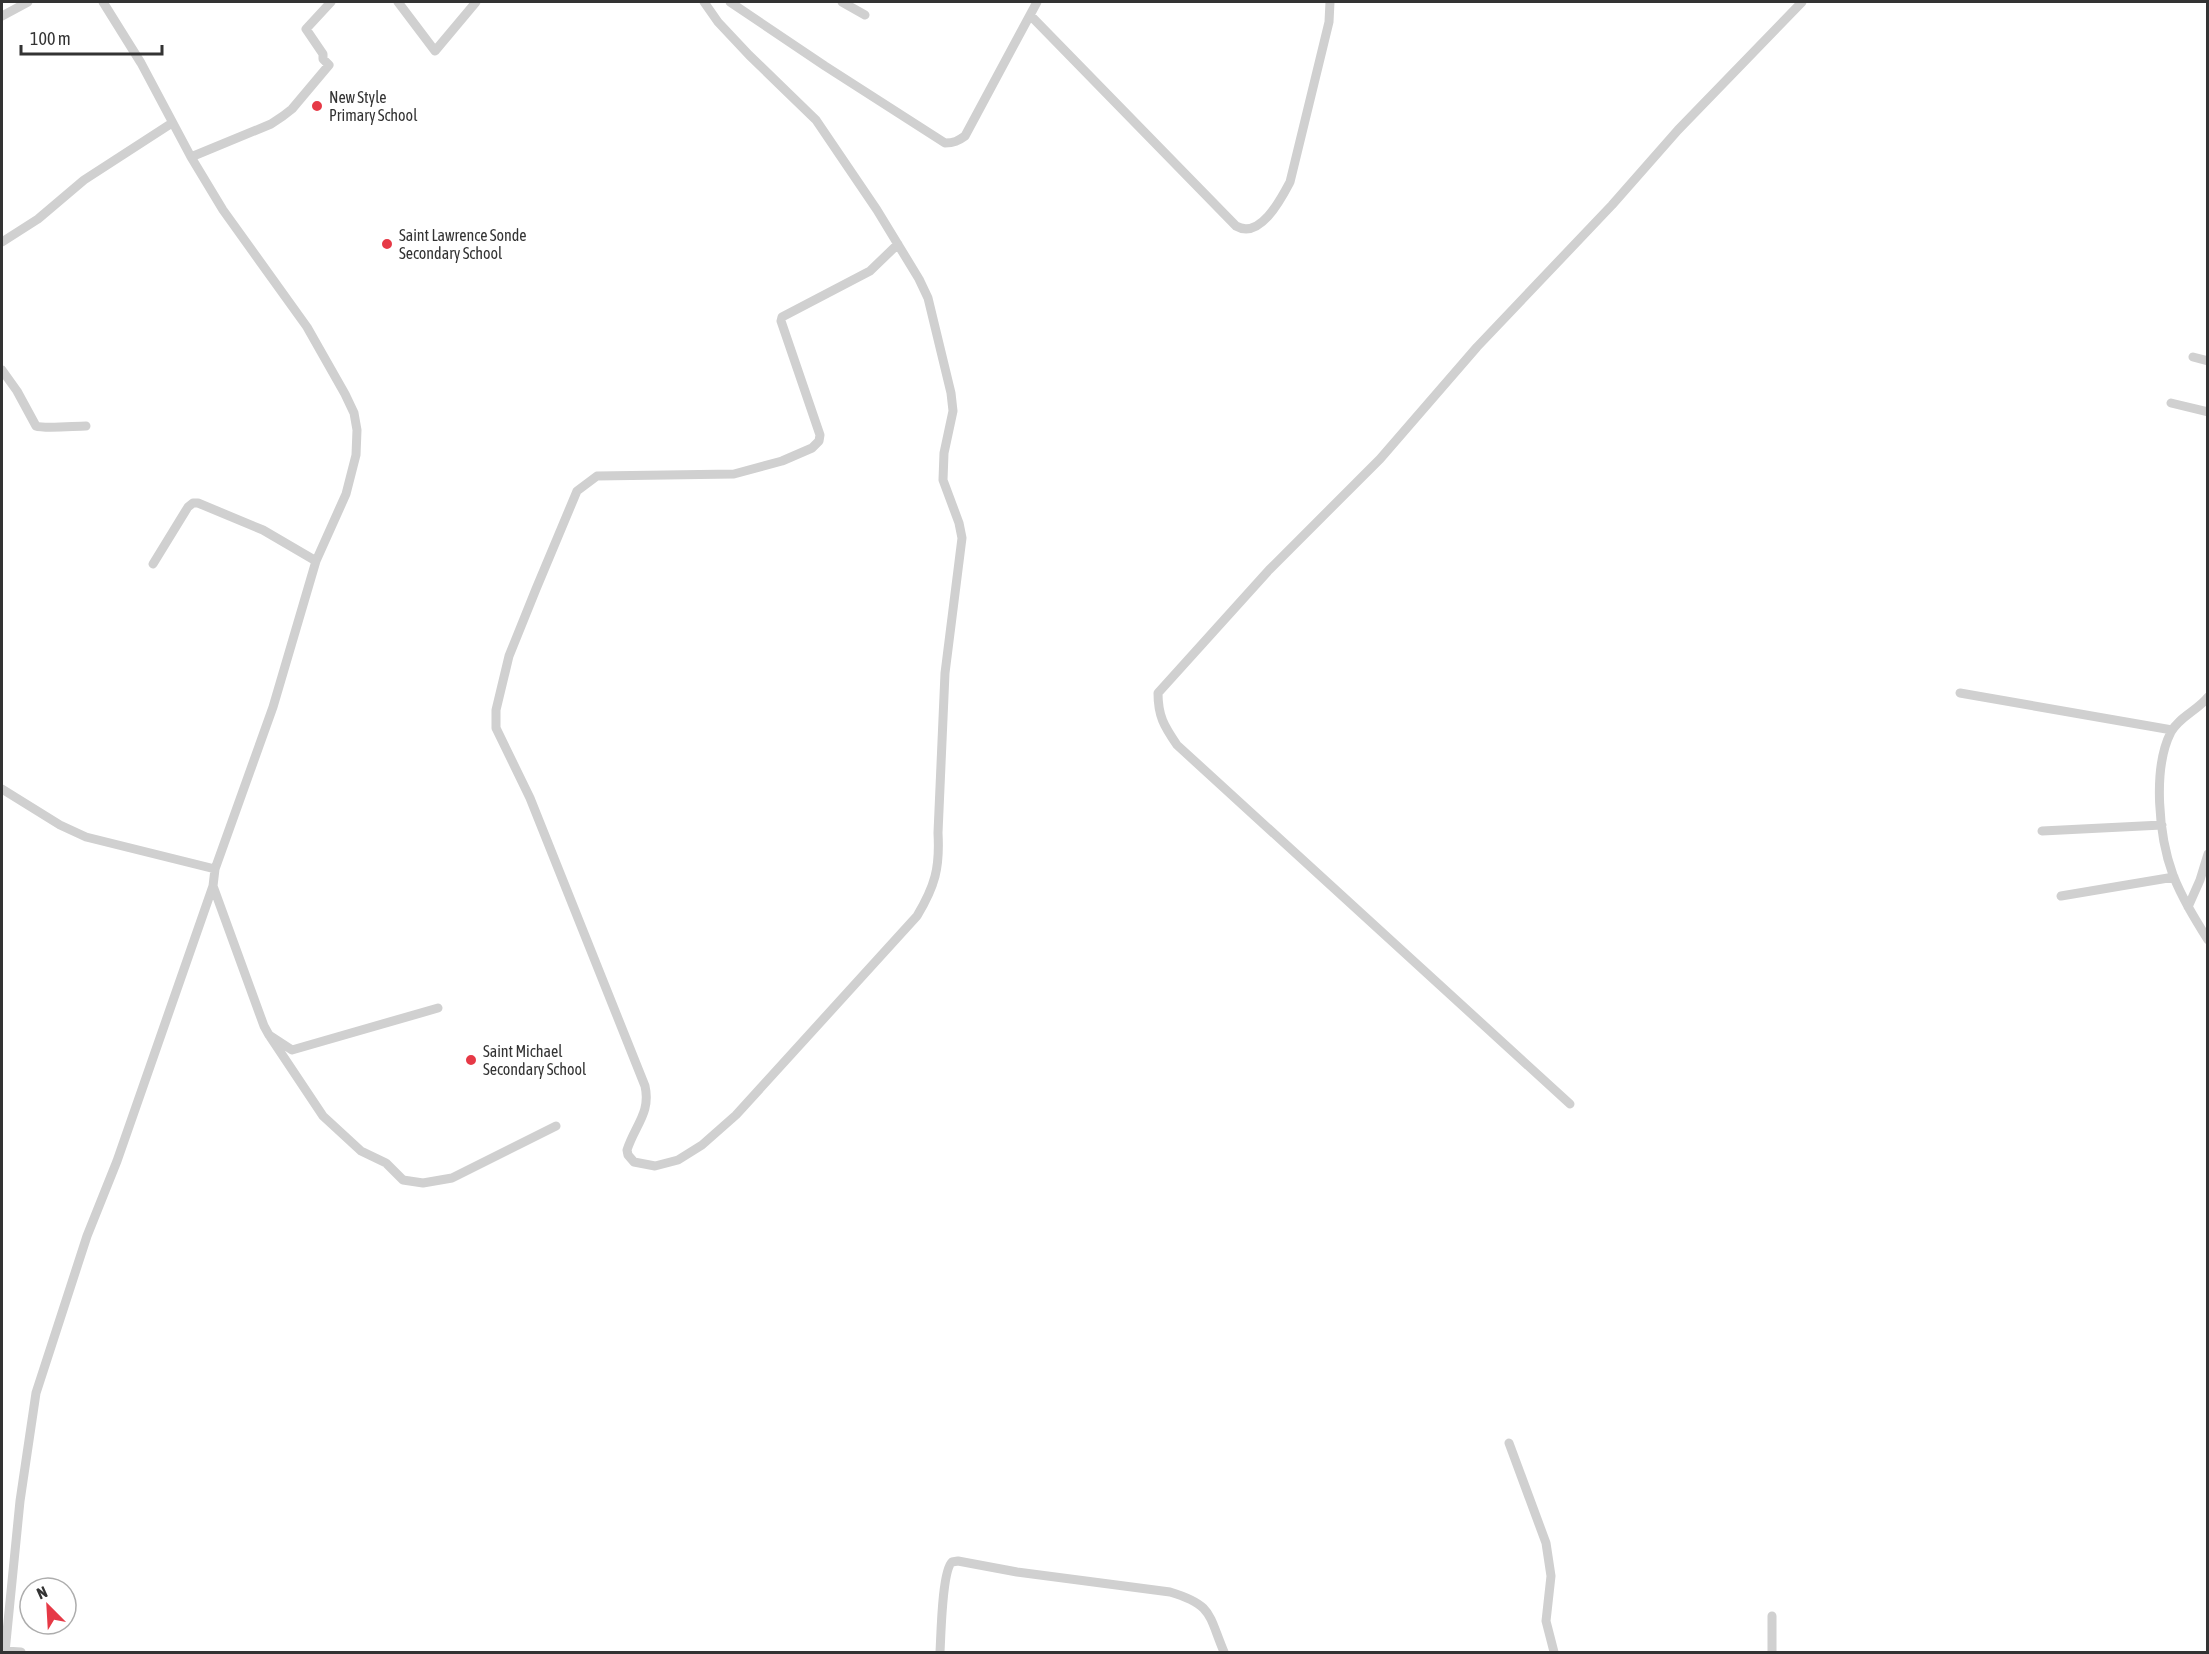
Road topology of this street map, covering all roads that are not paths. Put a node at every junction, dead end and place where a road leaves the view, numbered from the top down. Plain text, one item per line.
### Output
1 (28, 2) edge
2 (103, 2) edge
3 (331, 2) edge
4 (398, 2) edge
5 (476, 2) edge
6 (704, 2) edge
7 (730, 2) edge
8 (842, 2) edge
9 (1037, 2) edge
10 (1330, 2) edge
11 (1802, 2) edge
12 (865, 15) dead end
13 (1030, 15) junction
14 (2, 16) edge
15 (172, 123) junction
16 (191, 157) junction
17 (2, 242) edge
18 (898, 244) junction
19 (2193, 357) dead end
20 (2208, 361) edge
21 (2, 370) edge
22 (2171, 403) dead end
23 (2208, 412) edge
24 (86, 426) dead end
25 (316, 561) junction
26 (153, 564) dead end
27 (1960, 693) dead end
28 (2208, 697) edge
29 (2172, 730) junction
30 (2, 789) edge
31 (2162, 825) junction
32 (2042, 831) dead end
33 (2208, 854) edge
34 (215, 869) junction
35 (2174, 877) junction
36 (213, 886) junction
37 (2061, 896) dead end
38 (2188, 907) junction
39 (2208, 940) edge
40 (438, 1008) dead end
41 (269, 1035) junction
42 (1570, 1104) dead end
43 (556, 1126) dead end
44 (1509, 1443) dead end
45 (1772, 1616) dead end
46 (5, 1652) edge
47 (21, 1653) edge
48 (940, 1653) edge
49 (1224, 1653) edge
50 (1554, 1653) edge
51 (1772, 1653) edge

1 - 14 street
2 - 15 street
3 - 16 street
4 - 5 street
6 - 18 street
7 - 13 street
8 - 12 street
9 - 13 street
10 - 13 street
11 - 42 street
15 - 16 street
15 - 17 street
16 - 25 street
18 - 18 street
19 - 20 street
21 - 24 street
22 - 23 street
25 - 26 street
25 - 34 street
27 - 29 street
28 - 29 street
29 - 31 street
30 - 34 street
31 - 32 street
31 - 35 street
33 - 38 street
34 - 36 street
35 - 37 street
35 - 38 street
36 - 41 street
36 - 46 street
38 - 39 street
40 - 41 street
41 - 43 street
44 - 50 street
45 - 51 street
46 - 47 street
48 - 49 street

